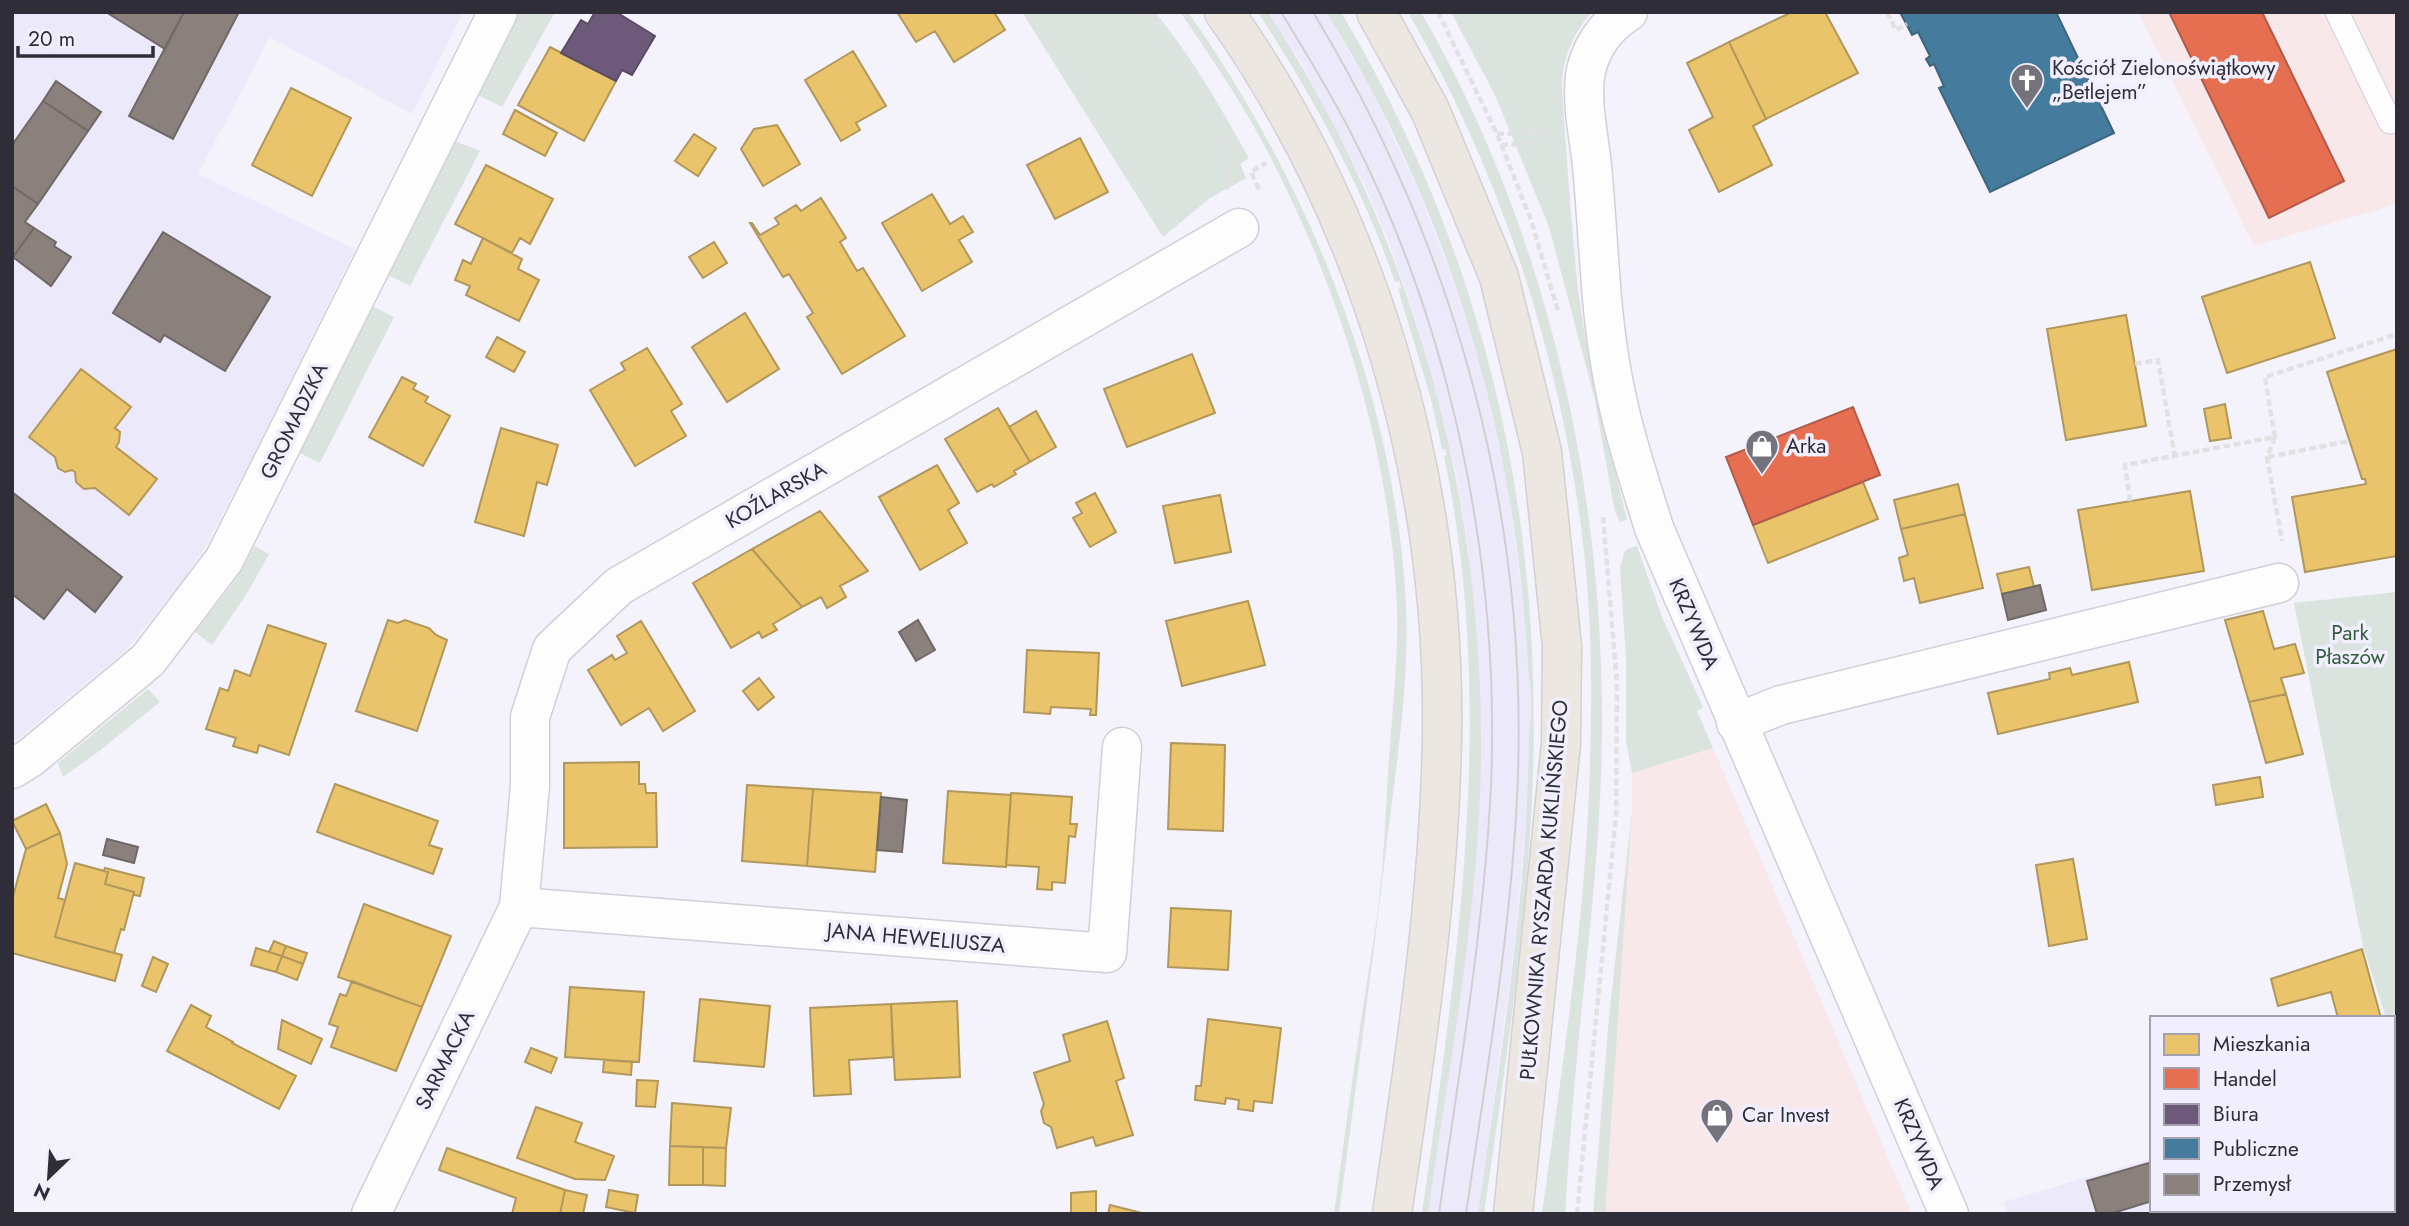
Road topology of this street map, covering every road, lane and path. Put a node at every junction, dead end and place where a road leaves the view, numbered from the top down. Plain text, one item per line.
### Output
1 (498, 12) edge
2 (1146, 12) edge
3 (1224, 12) edge
4 (1376, 12) edge
5 (1628, 12) edge
6 (1887, 12) edge
7 (2336, 12) edge
8 (1907, 24) dead end
9 (2390, 122) dead end
10 (1233, 212) joint
11 (2397, 334) edge
12 (2135, 364) dead end
13 (2275, 437) junction
14 (2349, 441) dead end
15 (2175, 457) junction
16 (2267, 457) junction
17 (2130, 501) dead end
18 (2281, 566) joint
19 (1737, 723) junction
20 (1122, 747) dead end
21 (12, 769) edge
22 (519, 907) junction
23 (371, 1214) edge
24 (1392, 1214) edge
25 (1513, 1214) edge
26 (1949, 1214) edge

1 - 21 street, GROMADZKA
2 - 10 path
3 - 24 main road
4 - 25 main road, PUŁKOWNIKA RYSZARDA KUKLIŃSKIEGO
5 - 19 street, KRZYWDA
6 - 8 path
7 - 9 lane
10 - 22 street, KOŹLARSKA
11 - 13 path
12 - 15 path
13 - 15 path
13 - 16 path
14 - 16 path
15 - 17 path
16 - 18 path
18 - 19 street
19 - 26 street, KRZYWDA
20 - 22 street, JANA HEWELIUSZA
22 - 23 street, SARMACKA

